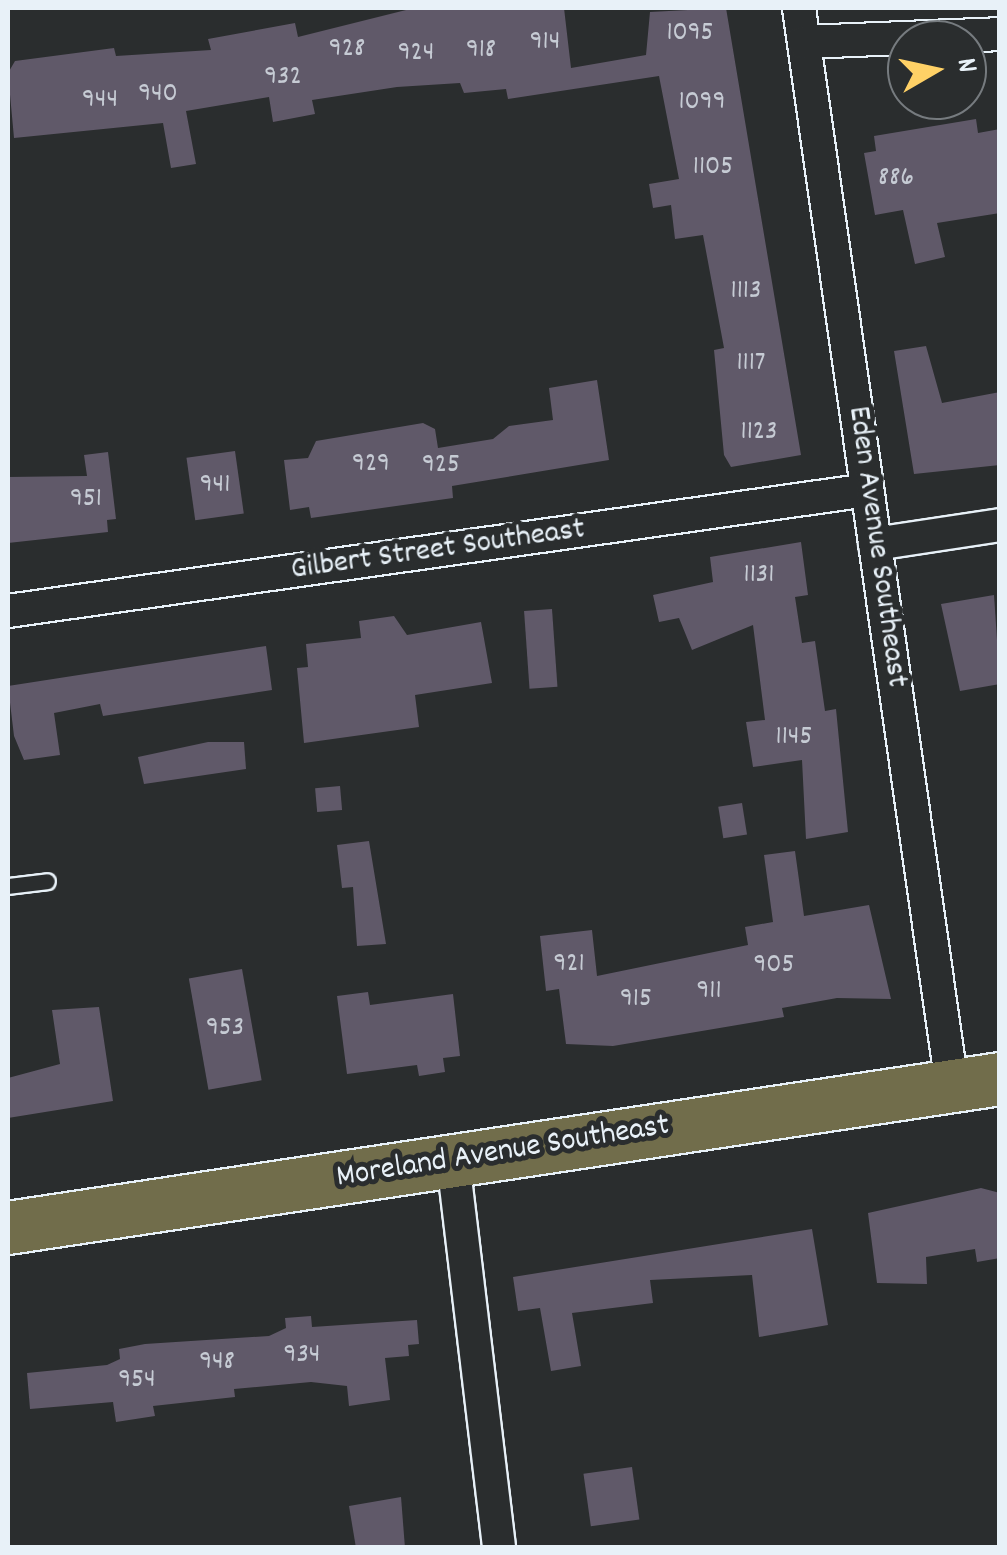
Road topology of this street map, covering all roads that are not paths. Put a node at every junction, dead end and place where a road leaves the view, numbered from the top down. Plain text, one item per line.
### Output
1 (799, 8) edge
2 (1000, 34) edge
3 (804, 42) junction
4 (868, 490) junction
5 (1000, 526) edge
6 (875, 544) junction
7 (8, 611) edge
8 (47, 881) dead end
9 (8, 886) edge
10 (976, 1082) edge
11 (453, 1160) junction
12 (8, 1228) edge
13 (499, 1548) edge

1 - 3 street, Eden Avenue Southeast
2 - 3 street
3 - 4 street, Eden Avenue Southeast
4 - 6 street, Eden Avenue Southeast
4 - 7 street, Gilbert Street Southeast
5 - 6 street
6 - 10 street, Eden Avenue Southeast
8 - 9 lane
10 - 11 highway, Moreland Avenue Southeast
11 - 12 highway, Moreland Avenue Southeast
11 - 13 street

